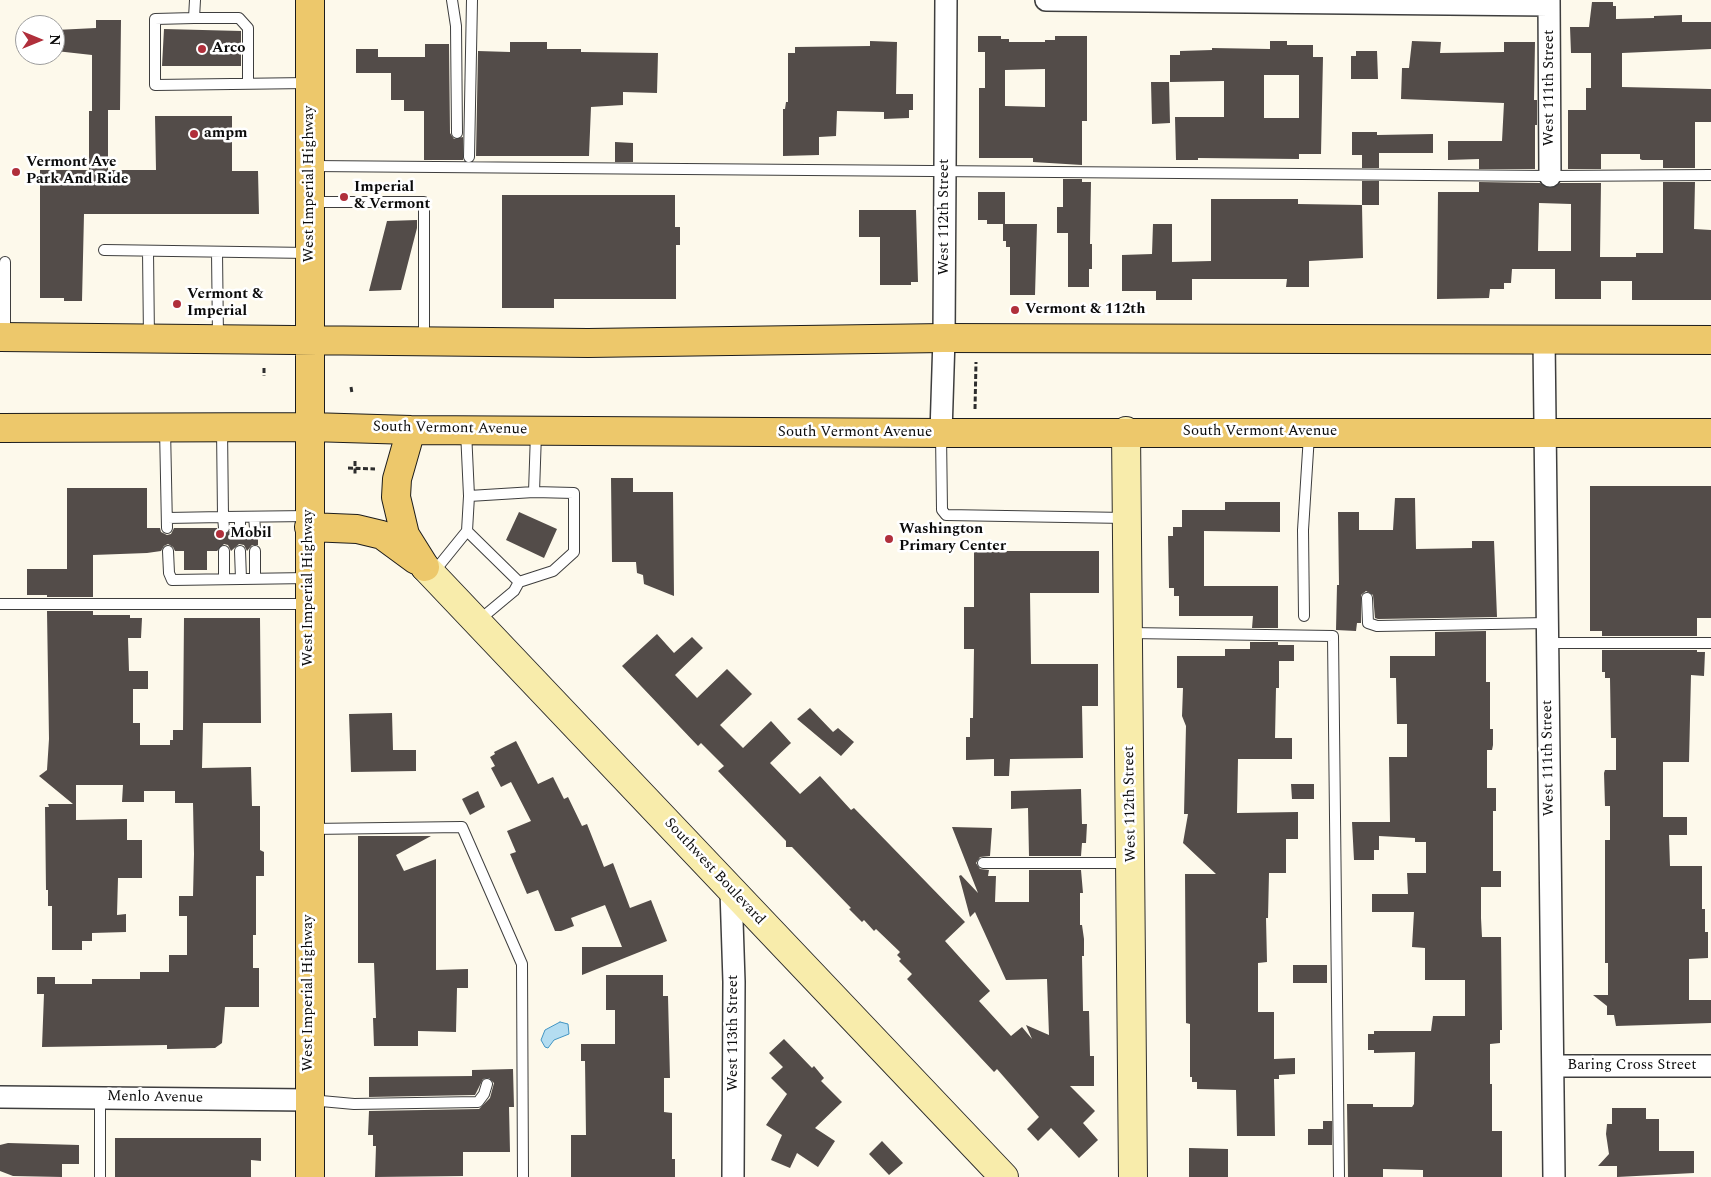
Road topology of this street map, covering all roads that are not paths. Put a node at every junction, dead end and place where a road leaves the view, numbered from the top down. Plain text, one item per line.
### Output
1 (195, 0) edge
2 (310, 0) edge
3 (452, 0) edge
4 (472, 0) edge
5 (946, 0) edge
6 (1046, 0) edge
7 (1334, 1) edge
8 (1550, 2) edge
9 (194, 18) junction
10 (310, 83) junction
11 (248, 84) junction
12 (457, 133) dead end
13 (469, 157) dead end
14 (311, 166) junction
15 (945, 170) junction
16 (1711, 175) edge
17 (1550, 176) junction
18 (310, 202) junction
19 (104, 250) dead end
20 (148, 251) junction
21 (217, 252) junction
22 (310, 253) junction
23 (5, 262) dead end
24 (3, 337) edge
25 (944, 338) junction
26 (1544, 339) junction
27 (149, 340) junction
28 (218, 340) junction
29 (1711, 340) edge
30 (310, 342) junction
31 (424, 342) junction
32 (310, 426) junction
33 (165, 427) junction
34 (222, 427) junction
35 (0, 428) edge
36 (411, 430) junction
37 (466, 430) junction
38 (536, 431) junction
39 (1126, 431) junction
40 (1310, 432) junction
41 (1546, 432) junction
42 (1711, 432) edge
43 (941, 433) junction
44 (534, 492) junction
45 (469, 496) junction
46 (240, 517) junction
47 (254, 517) junction
48 (1128, 518) junction
49 (223, 522) junction
50 (309, 522) junction
51 (240, 528) dead end
52 (255, 528) dead end
53 (467, 531) junction
54 (168, 551) dead end
55 (224, 551) dead end
56 (240, 551) dead end
57 (255, 551) dead end
58 (429, 571) junction
59 (224, 579) junction
60 (241, 579) junction
61 (256, 579) junction
62 (519, 582) junction
63 (310, 591) junction
64 (1367, 598) dead end
65 (0, 604) edge
66 (1304, 616) dead end
67 (477, 622) junction
68 (1129, 633) junction
69 (1548, 633) junction
70 (1711, 643) edge
71 (309, 829) junction
72 (983, 863) dead end
73 (1131, 863) junction
74 (731, 890) junction
75 (1553, 1066) junction
76 (1711, 1066) edge
77 (486, 1084) dead end
78 (0, 1096) edge
79 (100, 1098) junction
80 (309, 1100) junction
81 (100, 1177) edge
82 (310, 1177) edge
83 (523, 1177) edge
84 (733, 1177) edge
85 (1004, 1177) edge
86 (1133, 1177) edge
87 (1339, 1177) edge
88 (1554, 1177) edge

1 - 9 lane
2 - 10 main road, West Imperial Highway
3 - 12 lane
4 - 13 lane
5 - 15 street, West 112th Street
6 - 7 street
7 - 8 street
8 - 17 street, West 111th Street
9 - 11 lane
9 - 11 lane
10 - 11 lane
10 - 14 main road, West Imperial Highway
14 - 15 lane
14 - 18 main road, West Imperial Highway
15 - 17 lane
15 - 25 street, West 112th Street
16 - 17 lane
18 - 22 main road, West Imperial Highway
18 - 31 lane
19 - 20 lane
20 - 21 lane
20 - 27 lane
21 - 22 lane
21 - 28 lane
22 - 30 main road, West Imperial Highway
23 - 24 lane
24 - 27 main road
25 - 26 main road
25 - 31 main road
25 - 43 street, West 112th Street
26 - 29 main road
26 - 41 street, West 111th Street
27 - 28 main road
28 - 30 main road
30 - 31 main road
30 - 32 main road, West Imperial Highway
32 - 34 main road, South Vermont Avenue
32 - 36 main road, South Vermont Avenue
32 - 50 main road, West Imperial Highway
33 - 34 main road, South Vermont Avenue
33 - 35 main road, South Vermont Avenue
33 - 49 lane
34 - 49 lane
36 - 37 main road, South Vermont Avenue
36 - 58 main road
37 - 38 main road, South Vermont Avenue
37 - 45 lane
38 - 43 main road, South Vermont Avenue
38 - 44 lane
39 - 40 main road, South Vermont Avenue
39 - 43 main road, South Vermont Avenue
39 - 48 street, West 112th Street
40 - 41 main road, South Vermont Avenue
40 - 66 lane
41 - 42 main road, South Vermont Avenue
41 - 69 street, West 111th Street
43 - 48 lane
44 - 45 lane
44 - 62 lane
45 - 53 lane
46 - 47 lane
46 - 49 lane
46 - 51 lane
47 - 50 lane
47 - 52 lane
48 - 68 street, West 112th Street
50 - 58 main road
50 - 63 main road, West Imperial Highway
53 - 58 lane
53 - 62 lane
54 - 59 lane
55 - 59 lane
56 - 60 lane
57 - 61 lane
58 - 67 street, Southwest Boulevard
59 - 60 lane
60 - 61 lane
61 - 63 lane
62 - 67 lane
63 - 65 lane
63 - 71 main road, West Imperial Highway
64 - 69 lane
67 - 74 street, Southwest Boulevard
68 - 73 street, West 112th Street
68 - 87 lane
69 - 70 lane
69 - 75 street, West 111th Street
71 - 80 main road, West Imperial Highway
71 - 83 lane
72 - 73 lane
73 - 86 street, West 112th Street
74 - 84 street, West 113th Street
74 - 85 street, Southwest Boulevard
75 - 76 street, Baring Cross Street
75 - 88 street, West 111th Street
77 - 80 lane
78 - 79 street, Menlo Avenue
79 - 80 street, Menlo Avenue
79 - 81 lane
80 - 82 main road, West Imperial Highway

